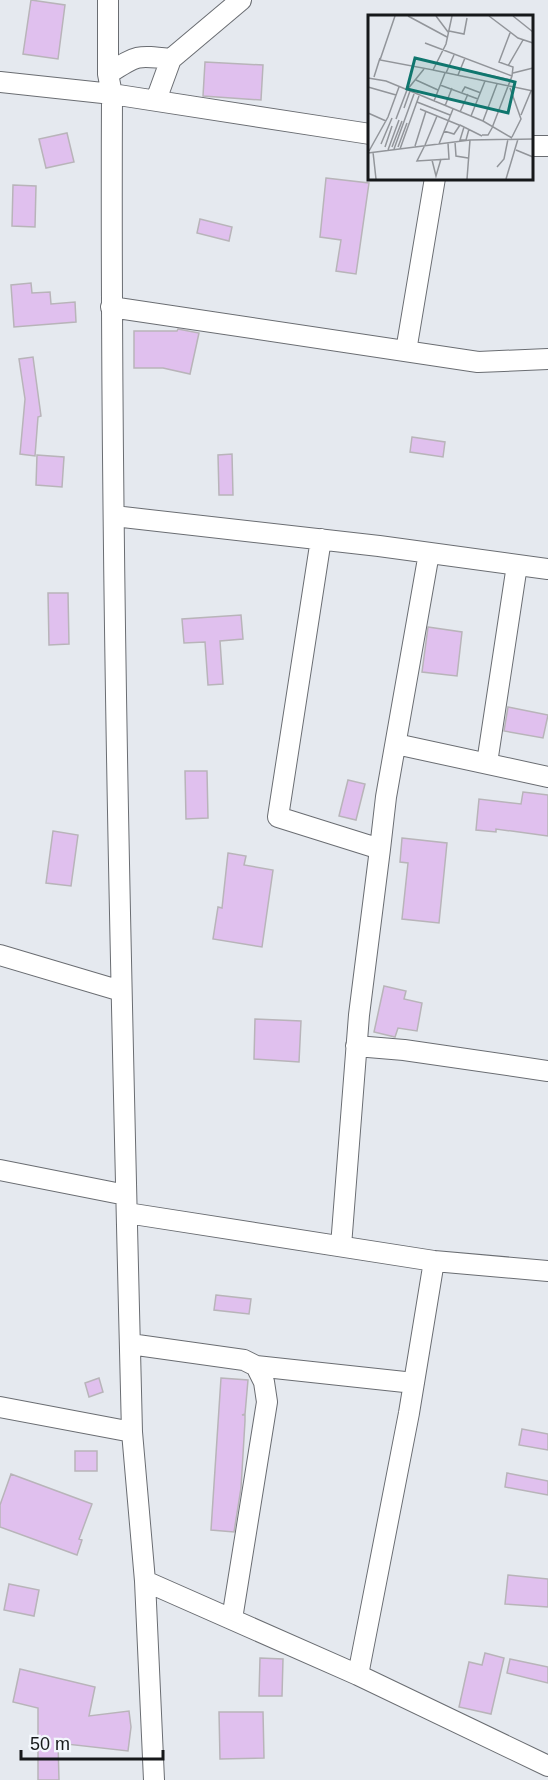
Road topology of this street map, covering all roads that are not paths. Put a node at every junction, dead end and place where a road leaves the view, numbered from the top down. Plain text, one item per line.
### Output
1 (108, 0) edge
2 (241, 0) edge
3 (171, 59) junction
4 (108, 74) junction
5 (0, 82) edge
6 (112, 94) junction
7 (156, 100) junction
8 (368, 134) edge
9 (435, 180) edge
10 (111, 307) junction
11 (406, 351) junction
12 (548, 359) edge
13 (114, 516) junction
14 (321, 539) junction
15 (429, 553) junction
16 (518, 565) junction
17 (548, 569) edge
18 (396, 744) junction
19 (487, 763) junction
20 (548, 777) edge
21 (380, 849) junction
22 (0, 955) edge
23 (121, 991) junction
24 (356, 1046) junction
25 (548, 1071) edge
26 (0, 1170) edge
27 (126, 1204) junction
28 (341, 1246) junction
29 (434, 1261) junction
30 (548, 1271) edge
31 (130, 1344) junction
32 (256, 1366) junction
33 (414, 1383) junction
34 (0, 1407) edge
35 (132, 1432) junction
36 (145, 1581) junction
37 (232, 1619) junction
38 (358, 1676) junction
39 (548, 1766) edge
40 (154, 1780) edge

1 - 4 street
2 - 3 street
3 - 4 street
3 - 7 street
4 - 6 street
5 - 6 street
6 - 7 street
6 - 10 street
7 - 8 street
9 - 11 street
10 - 11 street
10 - 13 street
11 - 12 street
13 - 14 street
13 - 23 street
14 - 15 street
14 - 21 street
15 - 16 street
15 - 18 street
16 - 17 street
16 - 19 street
18 - 19 street
18 - 21 street
19 - 20 street
21 - 24 street
22 - 23 street
23 - 27 street
24 - 25 street
24 - 28 street
26 - 27 street
27 - 28 street
27 - 31 street
28 - 29 street
29 - 30 street
29 - 33 street
31 - 32 street
31 - 35 street
32 - 33 street
32 - 37 street
33 - 38 street
34 - 35 street
35 - 36 street
36 - 37 street
36 - 40 street
37 - 38 street
38 - 39 street

